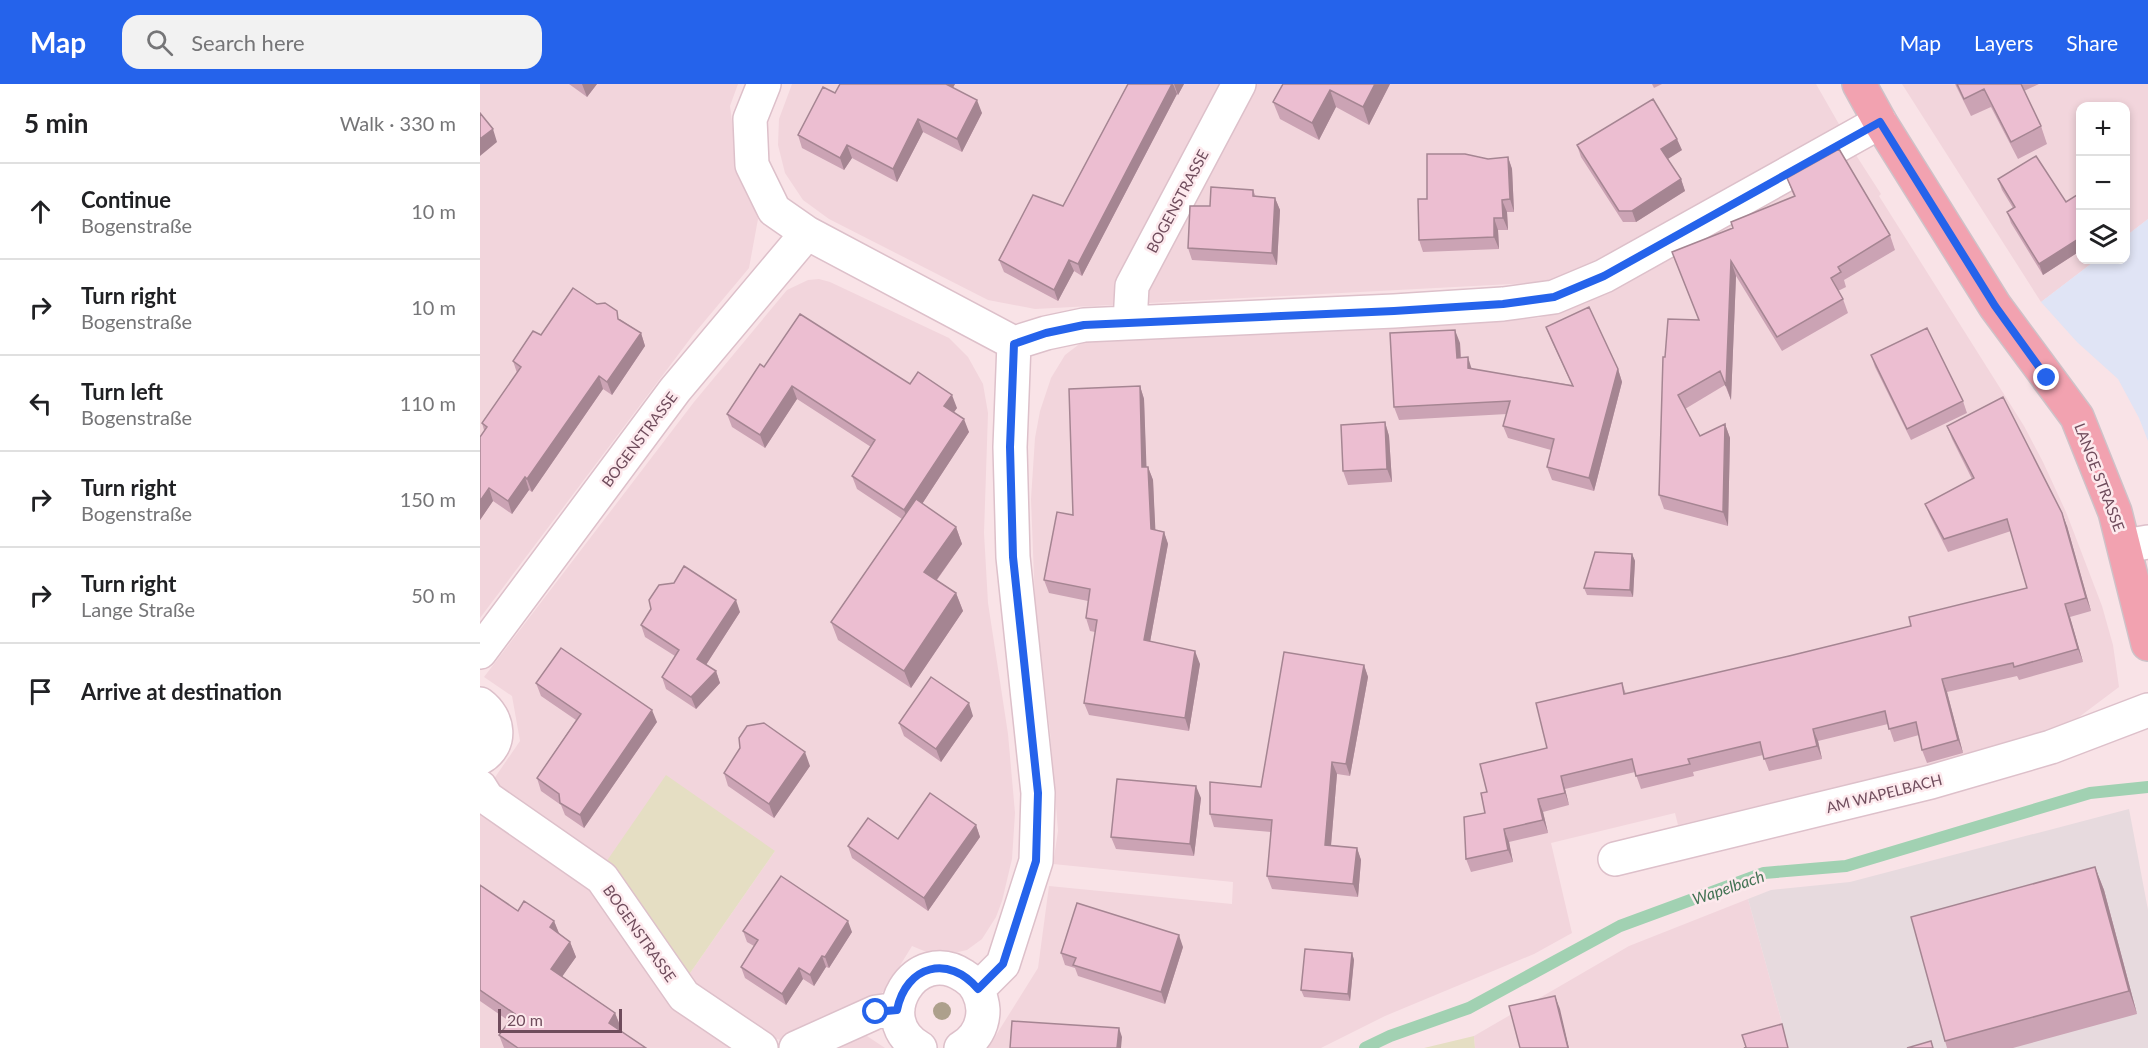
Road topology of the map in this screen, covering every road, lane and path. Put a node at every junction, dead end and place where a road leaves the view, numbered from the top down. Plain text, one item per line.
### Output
1 (764, 84) edge
2 (1239, 84) edge
3 (1859, 84) edge
4 (1880, 122) junction
5 (807, 233) junction
6 (1130, 322) junction
7 (1014, 344) junction
8 (2136, 544) edge
9 (2148, 644) edge
10 (480, 652) edge
11 (480, 704) edge
12 (2148, 710) edge
13 (480, 758) edge
14 (483, 793) edge
15 (1615, 859) dead end
16 (978, 989) junction
17 (897, 1010) junction
18 (761, 1048) edge
19 (796, 1048) edge
20 (920, 1048) edge
21 (961, 1048) edge

1 - 5 street
2 - 6 street, BOGENSTRASSE
3 - 4 main road, LANGE STRASSE
4 - 6 street
4 - 8 main road, LANGE STRASSE
5 - 7 street
5 - 10 street, BOGENSTRASSE
6 - 7 street
7 - 16 street
8 - 9 main road, LANGE STRASSE
11 - 13 street
12 - 15 street, AM WAPELBACH
14 - 18 street, BOGENSTRASSE
16 - 17 street
16 - 21 street
17 - 19 street
17 - 20 street

